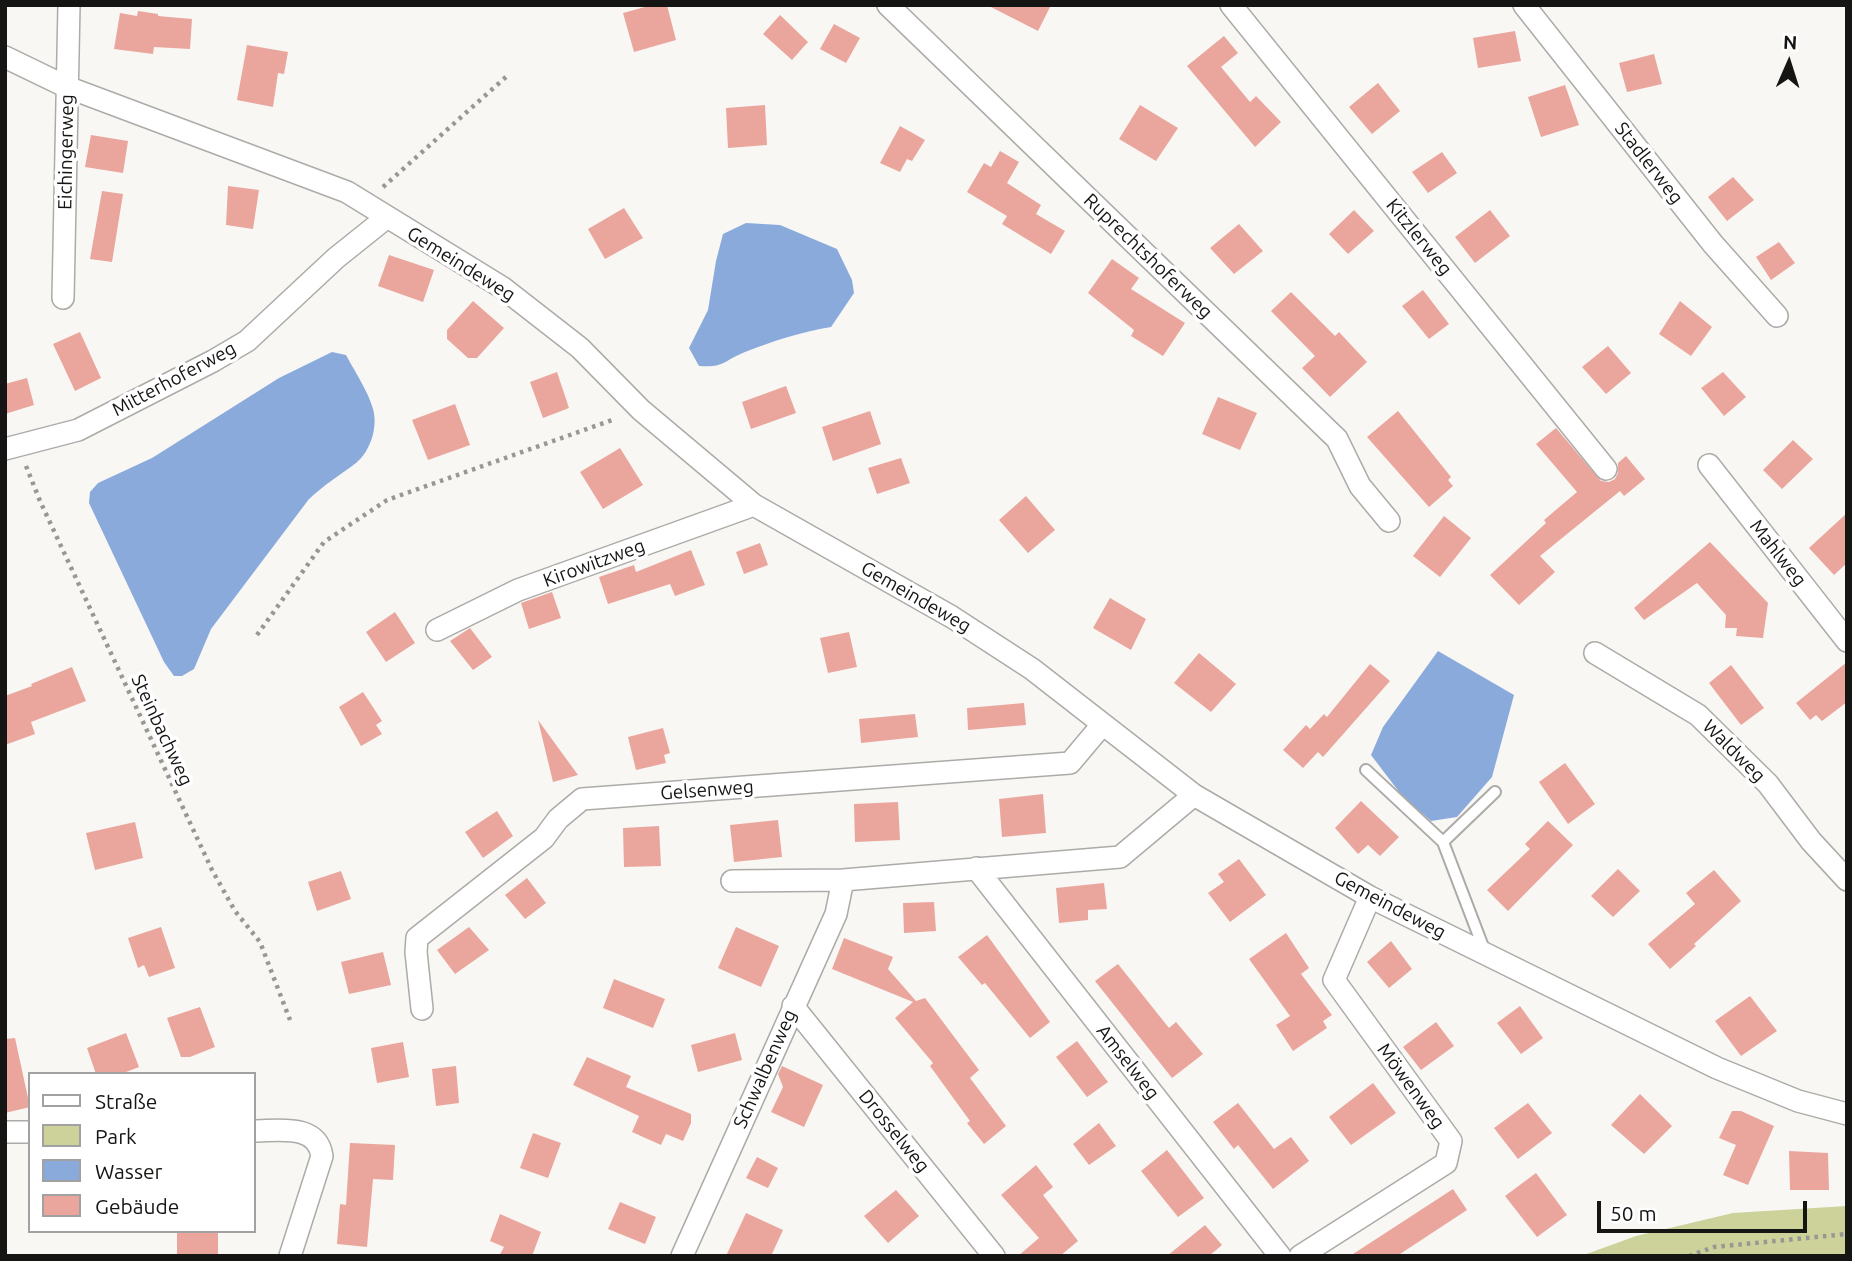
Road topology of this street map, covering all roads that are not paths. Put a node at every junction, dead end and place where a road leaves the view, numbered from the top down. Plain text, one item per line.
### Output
1 (69, 5) edge
2 (888, 5) edge
3 (1231, 5) edge
4 (1524, 5) edge
5 (5, 57) edge
6 (67, 87) junction
7 (386, 218) junction
8 (63, 298) dead end
9 (1777, 316) dead end
10 (12, 448) edge
11 (1709, 465) dead end
12 (1606, 469) dead end
13 (754, 505) junction
14 (1389, 521) dead end
15 (437, 630) dead end
16 (1847, 640) edge
17 (1595, 653) dead end
18 (1102, 725) junction
19 (1366, 770) dead end
20 (1494, 792) dead end
21 (1194, 795) junction
22 (1443, 842) junction
23 (976, 868) junction
24 (843, 880) junction
25 (1847, 880) edge
26 (732, 881) dead end
27 (1370, 897) junction
28 (1486, 954) junction
29 (793, 1006) junction
30 (422, 1009) dead end
31 (1847, 1114) edge
32 (256, 1131) edge
33 (5, 1132) edge
34 (28, 1132) edge
35 (290, 1256) edge
36 (682, 1256) edge
37 (994, 1256) edge
38 (1280, 1256) edge
39 (1300, 1256) edge

1 - 6 street, Eichingerweg
2 - 14 street, Ruprechtshoferweg
3 - 12 street, Kitzlerweg
4 - 9 street, Stadlerweg
5 - 6 street, Gemeindeweg
6 - 7 street, Gemeindeweg
6 - 8 street, Eichingerweg
7 - 10 street, Mitterhoferweg
7 - 13 street, Gemeindeweg
11 - 16 street, Mahlweg
13 - 15 street, Kirowitzweg
13 - 18 street, Gemeindeweg
17 - 25 street, Waldweg
18 - 21 street, Gemeindeweg
18 - 30 street, Gelsenweg
19 - 22 lane
20 - 22 lane
21 - 23 street
21 - 27 street, Gemeindeweg
22 - 28 lane
23 - 24 street
23 - 38 street, Amselweg
24 - 26 street
24 - 29 street, Schwalbenweg
27 - 28 street, Gemeindeweg
27 - 39 street, Möwenweg
28 - 31 street, Gemeindeweg
29 - 36 street, Schwalbenweg
29 - 37 street, Drosselweg
32 - 35 street
33 - 34 street

